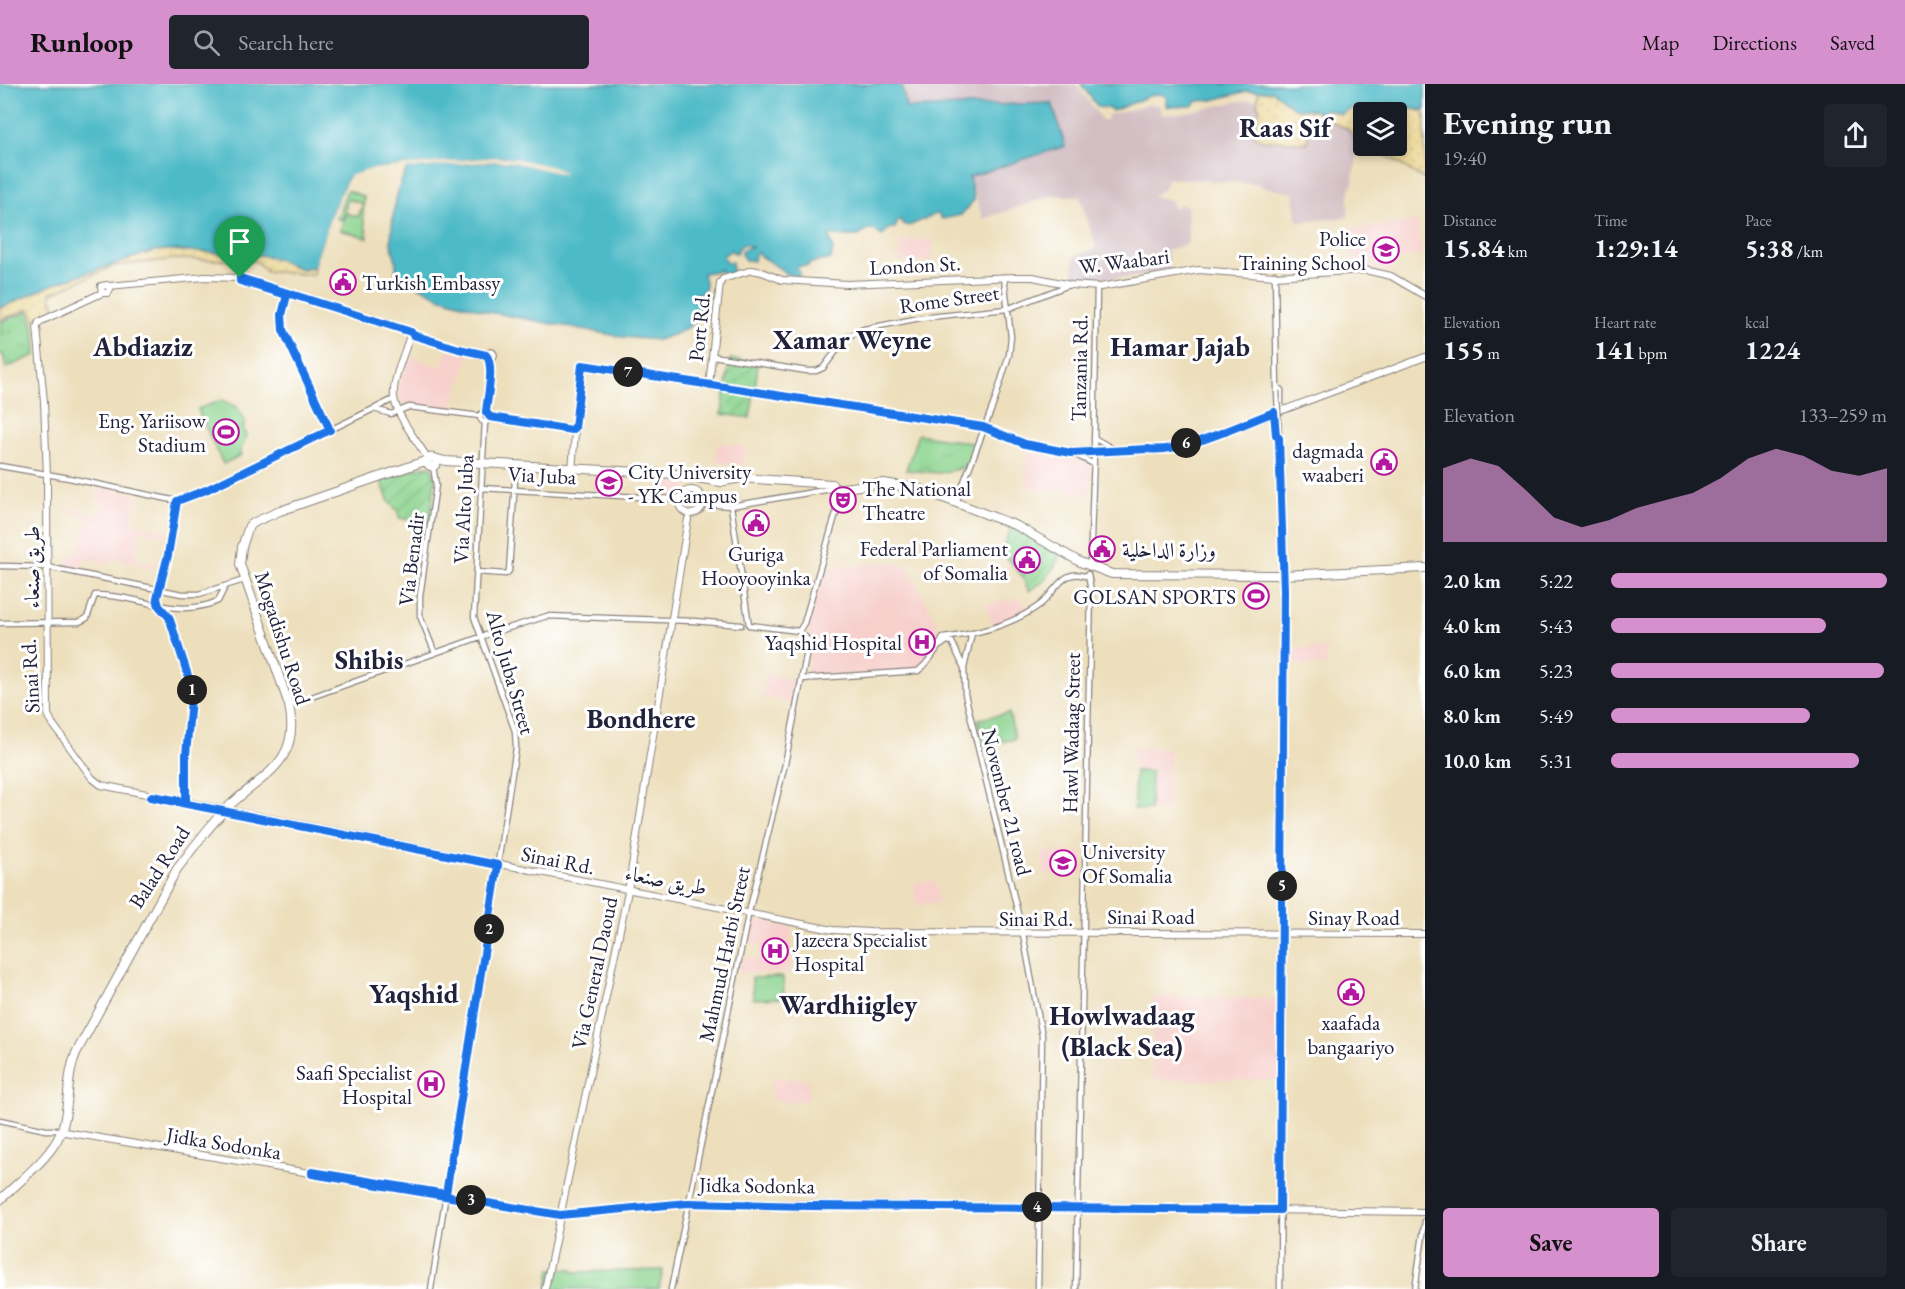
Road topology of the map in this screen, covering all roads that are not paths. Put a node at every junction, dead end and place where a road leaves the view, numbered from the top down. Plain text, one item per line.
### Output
1 (762, 272) joint
2 (1275, 275) junction
3 (1004, 277) junction
4 (1071, 285) junction
5 (1097, 286) junction
6 (288, 294) junction
7 (1425, 295) edge
8 (1007, 309) junction
9 (376, 322) junction
10 (412, 334) junction
11 (713, 356) junction
12 (1425, 357) edge
13 (709, 385) junction
14 (396, 386) junction
15 (1277, 389) junction
16 (394, 399) junction
17 (374, 409) junction
18 (1281, 410) junction
19 (399, 411) junction
20 (486, 412) junction
21 (1274, 412) junction
22 (480, 417) junction
23 (490, 417) junction
24 (485, 422) junction
25 (984, 428) junction
26 (330, 430) junction
27 (574, 430) junction
28 (1094, 438) junction
29 (1279, 438) junction
30 (1116, 451) junction
31 (1071, 453) junction
32 (431, 461) junction
33 (482, 464) junction
34 (1094, 465) junction
35 (0, 466) edge
36 (516, 466) junction
37 (573, 469) junction
38 (45, 475) junction
39 (694, 477) junction
40 (833, 487) junction
41 (481, 488) junction
42 (514, 490) junction
43 (688, 490) junction
44 (697, 492) junction
45 (174, 500) junction
46 (677, 500) junction
47 (956, 502) junction
48 (704, 503) junction
49 (731, 506) junction
50 (688, 515) junction
51 (0, 566) edge
52 (46, 567) junction
53 (1425, 567) edge
54 (1090, 568) junction
55 (476, 572) junction
56 (1283, 574) junction
57 (244, 580) junction
58 (225, 587) junction
59 (159, 591) junction
60 (475, 598) joint
61 (159, 606) junction
62 (672, 620) junction
63 (0, 623) edge
64 (46, 623) junction
65 (741, 625) dead end
66 (799, 631) junction
67 (972, 633) junction
68 (481, 637) junction
69 (940, 646) junction
70 (435, 653) junction
71 (964, 668) junction
72 (802, 679) junction
73 (289, 705) junction
74 (152, 797) junction
75 (186, 802) junction
76 (206, 807) junction
77 (225, 810) junction
78 (499, 864) junction
79 (628, 890) junction
80 (749, 914) junction
81 (776, 920) junction
82 (889, 933) junction
83 (1022, 933) junction
84 (1084, 933) junction
85 (1282, 935) junction
86 (1425, 935) edge
87 (0, 1120) edge
88 (60, 1131) junction
89 (446, 1195) junction
90 (0, 1198) edge
91 (689, 1201) junction
92 (1039, 1205) junction
93 (1078, 1207) junction
94 (1280, 1209) junction
95 (1425, 1210) edge
96 (560, 1213) junction
97 (1425, 1221) edge
98 (431, 1289) edge
99 (545, 1289) edge
100 (671, 1289) edge
101 (1038, 1289) edge
102 (1076, 1289) edge
103 (1280, 1289) edge
104 (1415, 1289) edge

1 - 3 main road, London St.
1 - 11 main road, Port Rd.
2 - 4 main road, W. Waabari
2 - 5 main road, W. Waabari
2 - 7 main road, W. Waabari
2 - 15 street
3 - 4 main road, London St.
3 - 8 street
4 - 5 main road, W. Waabari
4 - 8 street, Rome Street
5 - 28 street, Tanzania Rd.
6 - 9 main road
6 - 26 street
6 - 38 main road, طريق صنعاء
8 - 11 street, Rome Street
8 - 25 street
9 - 10 main road
9 - 10 main road
10 - 14 main road
10 - 20 street
11 - 13 main road, Port Rd.
12 - 18 main road
13 - 25 main road
13 - 27 main road
14 - 16 main road
14 - 19 main road
15 - 18 street
15 - 29 street, bridge
16 - 17 street
16 - 19 main road
17 - 19 street
17 - 26 street
18 - 21 main road
19 - 22 street
19 - 32 main road
20 - 22 street
20 - 23 street
21 - 29 street
21 - 30 main road
22 - 24 street
23 - 24 street
23 - 27 street
24 - 33 street, Via Alto Juba
25 - 31 main road
25 - 47 street
26 - 45 street
27 - 37 main road
28 - 30 street
28 - 34 street, Tanzania Rd., bridge
29 - 56 street
30 - 31 main road
31 - 34 street
32 - 33 highway
32 - 57 highway, Mogadishu Road
32 - 70 street, Via Benadir
33 - 36 highway
33 - 41 street, Via Alto Juba
34 - 54 street, Tanzania Rd.
35 - 38 street
36 - 37 highway
36 - 42 street
37 - 39 highway
38 - 45 street
38 - 52 main road, طريق صنعاء
39 - 40 highway
39 - 43 main road
39 - 44 main road
40 - 47 highway
40 - 49 street
40 - 66 street
41 - 42 street, Via Juba
41 - 55 street, Via Alto Juba
42 - 46 street, Via Juba
42 - 55 street
43 - 44 main road
43 - 46 main road
44 - 48 main road
45 - 59 street
46 - 50 main road
47 - 54 highway
48 - 49 street
48 - 50 main road
49 - 66 street
50 - 62 main road, Via General Daoud
51 - 52 street
52 - 59 street
52 - 64 main road, طريق صنعاء
53 - 56 highway
54 - 56 highway
54 - 67 street
54 - 84 street, Hawl Wadaag Street
55 - 60 street, Via Alto Juba
56 - 85 street
57 - 58 street
57 - 73 highway, Mogadishu Road
58 - 59 street
58 - 61 street
59 - 61 street
60 - 68 street, Alto Juba Street
61 - 64 street
61 - 75 street
62 - 65 street
62 - 68 street
62 - 79 main road, Via General Daoud
63 - 64 street
64 - 74 main road, طريق صنعاء
66 - 72 street, Mahmud Harbi Street
67 - 69 street
67 - 71 street
68 - 70 street
68 - 78 street, Alto Juba Street
69 - 71 street
69 - 72 street
70 - 73 street
71 - 83 street, November 21 road
72 - 80 street, Mahmud Harbi Street
73 - 77 highway, Mogadishu Road
74 - 75 main road, طريق صنعاء
74 - 76 main road
75 - 76 main road, طريق صنعاء
76 - 77 main road, طريق صنعاء
77 - 78 main road, طريق صنعاء
77 - 88 highway, Balad Road
78 - 79 main road, طريق صنعاء
78 - 89 street, Alto Juba Street
79 - 80 main road, طريق صنعاء
79 - 96 main road, Via General Daoud
80 - 81 main road, طريق صنعاء
80 - 91 street, Mahmud Harbi Street
81 - 82 main road, طريق صنعاء
81 - 82 main road, Sinai Rd.
82 - 83 main road, Sinai Rd.
82 - 83 main road, Sinai Road
83 - 84 main road, Sinai Road
83 - 92 street, November 21 road
84 - 85 main road, Sinai Road
84 - 93 street, Hawl Wadaag Street
85 - 86 main road, Sinay Road
85 - 94 street
87 - 88 street
88 - 89 main road, Jidka Sodonka
88 - 90 highway, Balad Road
89 - 96 main road, Jidka Sodonka
89 - 98 street, Alto Juba Street
91 - 92 main road, Jidka Sodonka
91 - 96 main road, Jidka Sodonka
91 - 100 street, Mahmud Harbi Street
92 - 93 main road, Jidka Sodonka
92 - 101 street, November 21 road
93 - 94 main road, Jidka Sodonka
93 - 102 street, Hawl Wadaag Street
94 - 95 main road, Jidka Sodonka
94 - 103 street
96 - 99 main road, Via General Daoud
97 - 104 street

